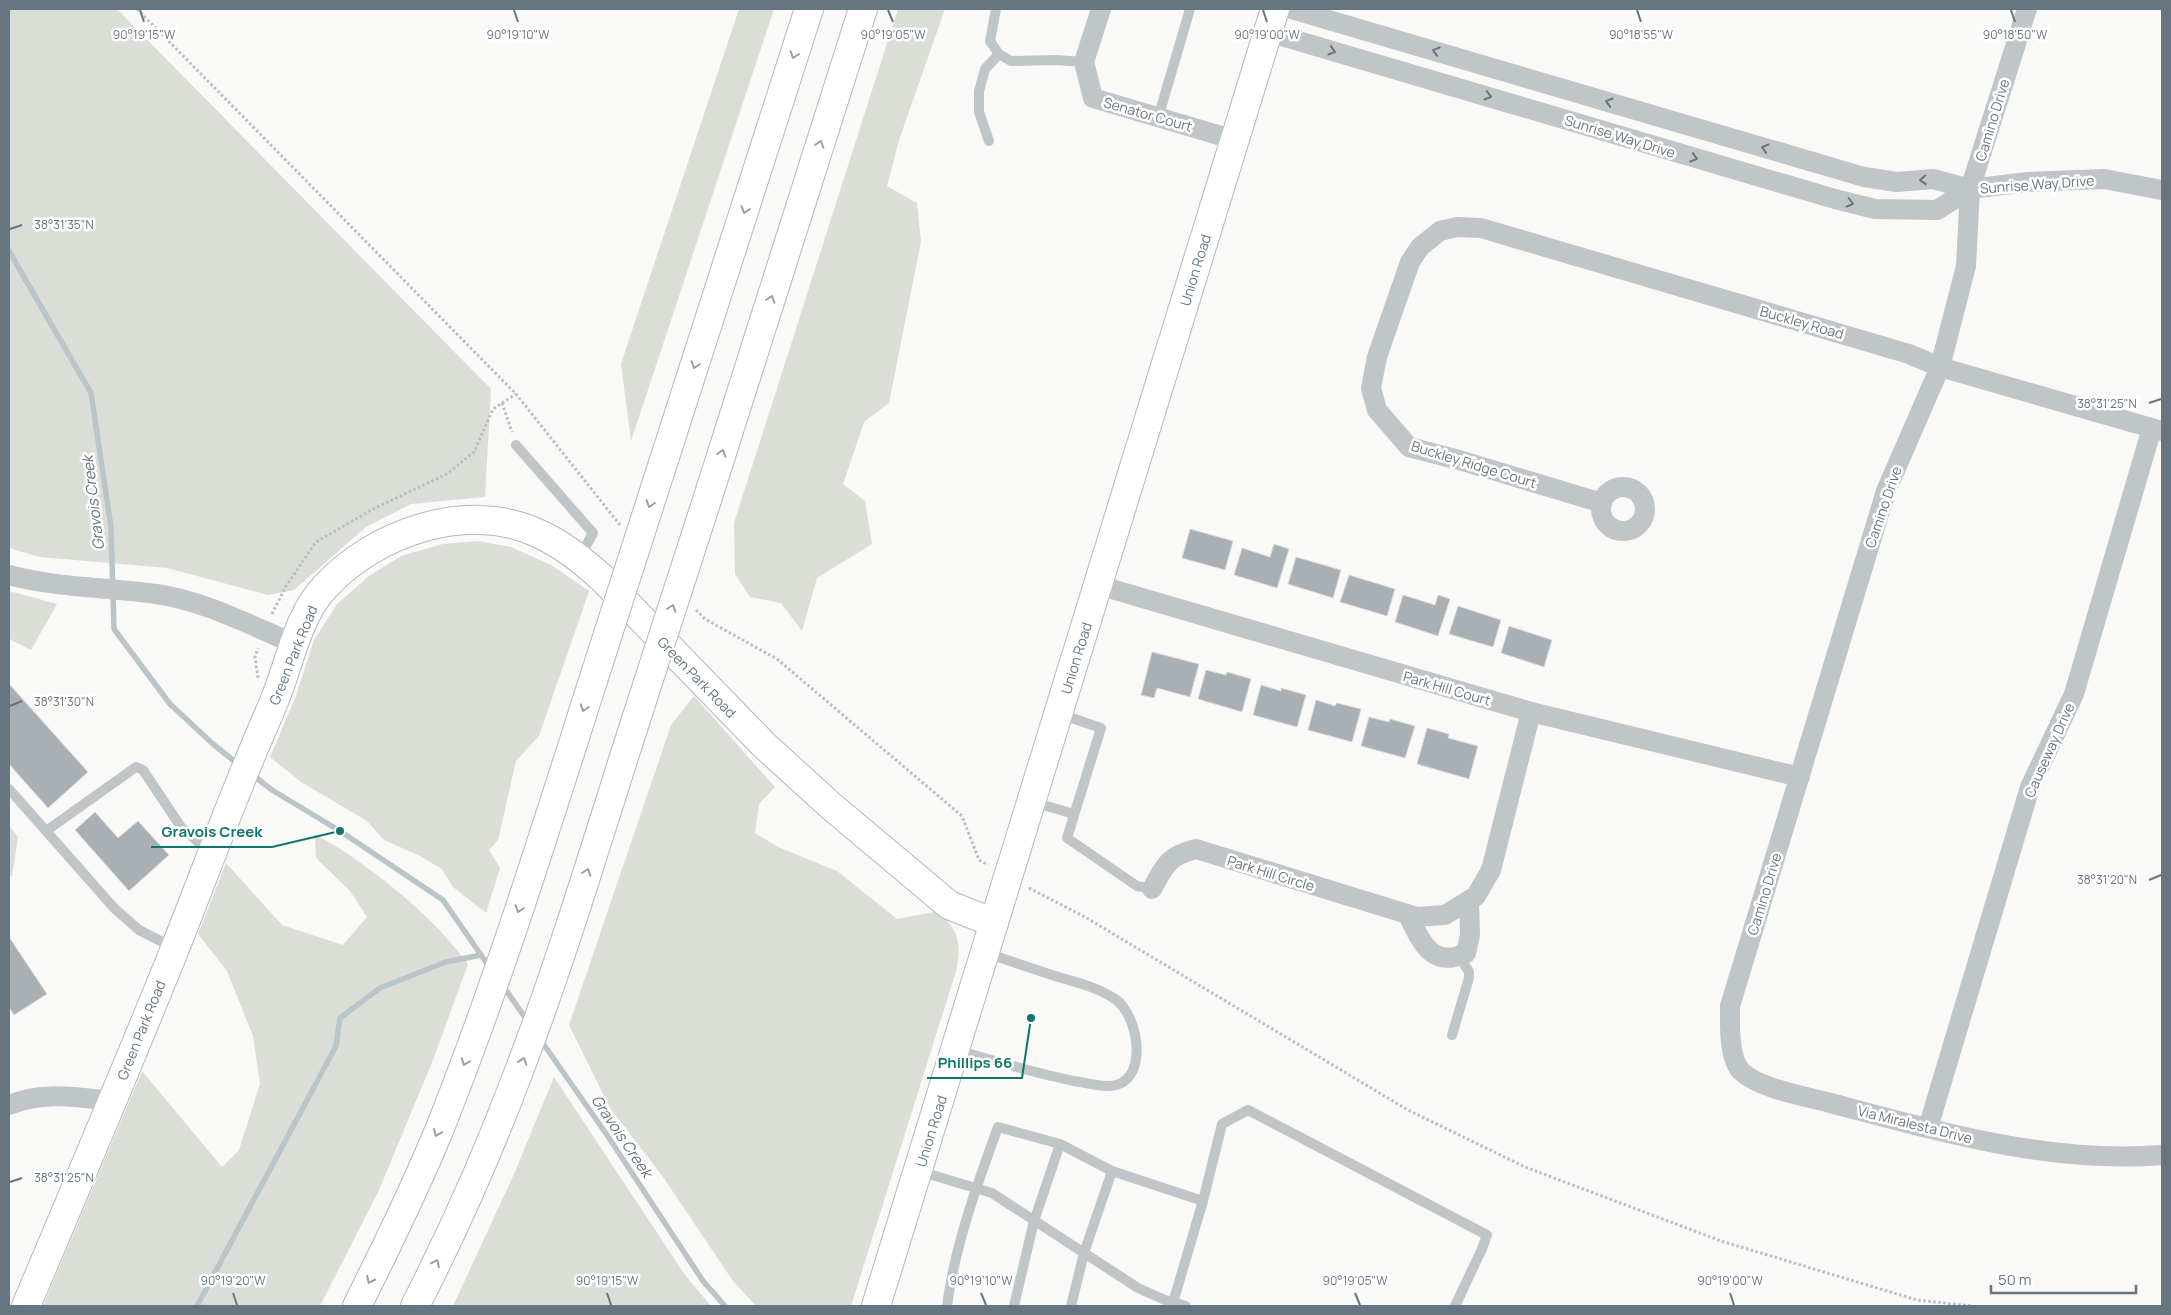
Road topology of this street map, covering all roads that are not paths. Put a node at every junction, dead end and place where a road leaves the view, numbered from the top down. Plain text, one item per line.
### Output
1 (809, 9) edge
2 (862, 9) edge
3 (996, 9) edge
4 (1100, 9) edge
5 (1190, 9) edge
6 (1291, 9) edge
7 (2027, 9) edge
8 (1271, 21) edge
9 (999, 54) junction
10 (1084, 62) junction
11 (1158, 118) junction
12 (1235, 140) junction
13 (989, 141) dead end
14 (1970, 189) junction
15 (2162, 190) edge
16 (1440, 231) joint
17 (1940, 367) junction
18 (2157, 430) edge
19 (516, 445) road end
20 (1602, 503) dead end
21 (579, 558) junction
22 (9, 574) edge
23 (1098, 585) junction
24 (295, 644) junction
25 (1531, 712) junction
26 (1059, 714) junction
27 (1800, 777) junction
28 (9, 789) edge
29 (1032, 802) junction
30 (1074, 814) junction
31 (46, 831) junction
32 (212, 853) junction
33 (1152, 889) joint
34 (1469, 900) junction
35 (1408, 915) junction
36 (994, 923) junction
37 (175, 948) junction
38 (985, 953) junction
39 (1459, 956) junction
40 (1730, 1006) joint
41 (1452, 1035) dead end
42 (956, 1050) junction
43 (112, 1101) junction
44 (9, 1105) edge
45 (1928, 1128) junction
46 (1060, 1144) junction
47 (2162, 1155) edge
48 (918, 1171) junction
49 (1112, 1171) junction
50 (976, 1188) junction
51 (1203, 1201) junction
52 (1034, 1221) junction
53 (1084, 1253) junction
54 (1173, 1304) edge
55 (26, 1306) edge
56 (357, 1306) edge
57 (414, 1306) edge
58 (876, 1306) edge
59 (946, 1306) edge
60 (1014, 1306) edge
61 (1071, 1306) edge
62 (1186, 1306) edge
63 (1455, 1306) edge

1 -> 56 main road, bridge
57 -> 2 main road, bridge
3 - 9 lane
4 - 10 street
5 - 11 lane
14 -> 6 street, Sunrise Way Drive
7 - 14 street, Camino Drive
8 - 12 main road, Union Road
8 -> 14 street, Sunrise Way Drive
9 - 10 lane
9 - 13 lane
10 - 11 street, Senator Court
11 - 12 street, Senator Court
12 - 23 main road, Union Road
14 - 15 street, Sunrise Way Drive
14 - 17 street, Camino Drive
16 - 17 street, Buckley Road
16 - 20 street, Buckley Ridge Court
17 - 18 street, Buckley Road
17 - 27 street, Camino Drive
18 - 45 street, Causeway Drive
19 - 21 lane
21 - 24 main road, Green Park Road
21 - 36 main road, Green Park Road
22 - 24 street
23 - 25 street, Park Hill Court
23 - 26 main road, Union Road
24 - 32 main road, Green Park Road
25 - 27 street, Park Hill Court
25 - 34 street, Park Hill Circle
26 - 29 main road, Union Road
26 - 30 lane
27 - 40 street, Camino Drive
28 - 31 lane
29 - 30 lane
29 - 36 main road, Union Road
30 - 33 lane
31 - 32 lane
31 - 37 lane
32 - 37 main road, Green Park Road
33 - 35 street, Park Hill Circle
34 - 35 street, Park Hill Circle
34 - 39 street
35 - 39 street
36 - 38 main road, Union Road
37 - 43 main road, Green Park Road
38 - 42 main road, Union Road
38 - 42 lane
39 - 41 lane
40 - 45 street, Via Miralesta Drive
42 - 48 main road, Union Road
43 - 44 street
43 - 55 main road, Green Park Road
45 - 47 street, Via Miralesta Drive
46 - 49 lane
46 - 50 lane
46 - 52 lane
48 - 50 lane
48 - 58 main road, Union Road
49 - 51 lane
49 - 53 lane
50 - 52 lane
50 - 59 lane
51 - 54 lane
51 - 63 lane
52 - 53 lane
52 - 60 lane
53 - 54 lane
53 - 61 lane
54 - 62 lane

